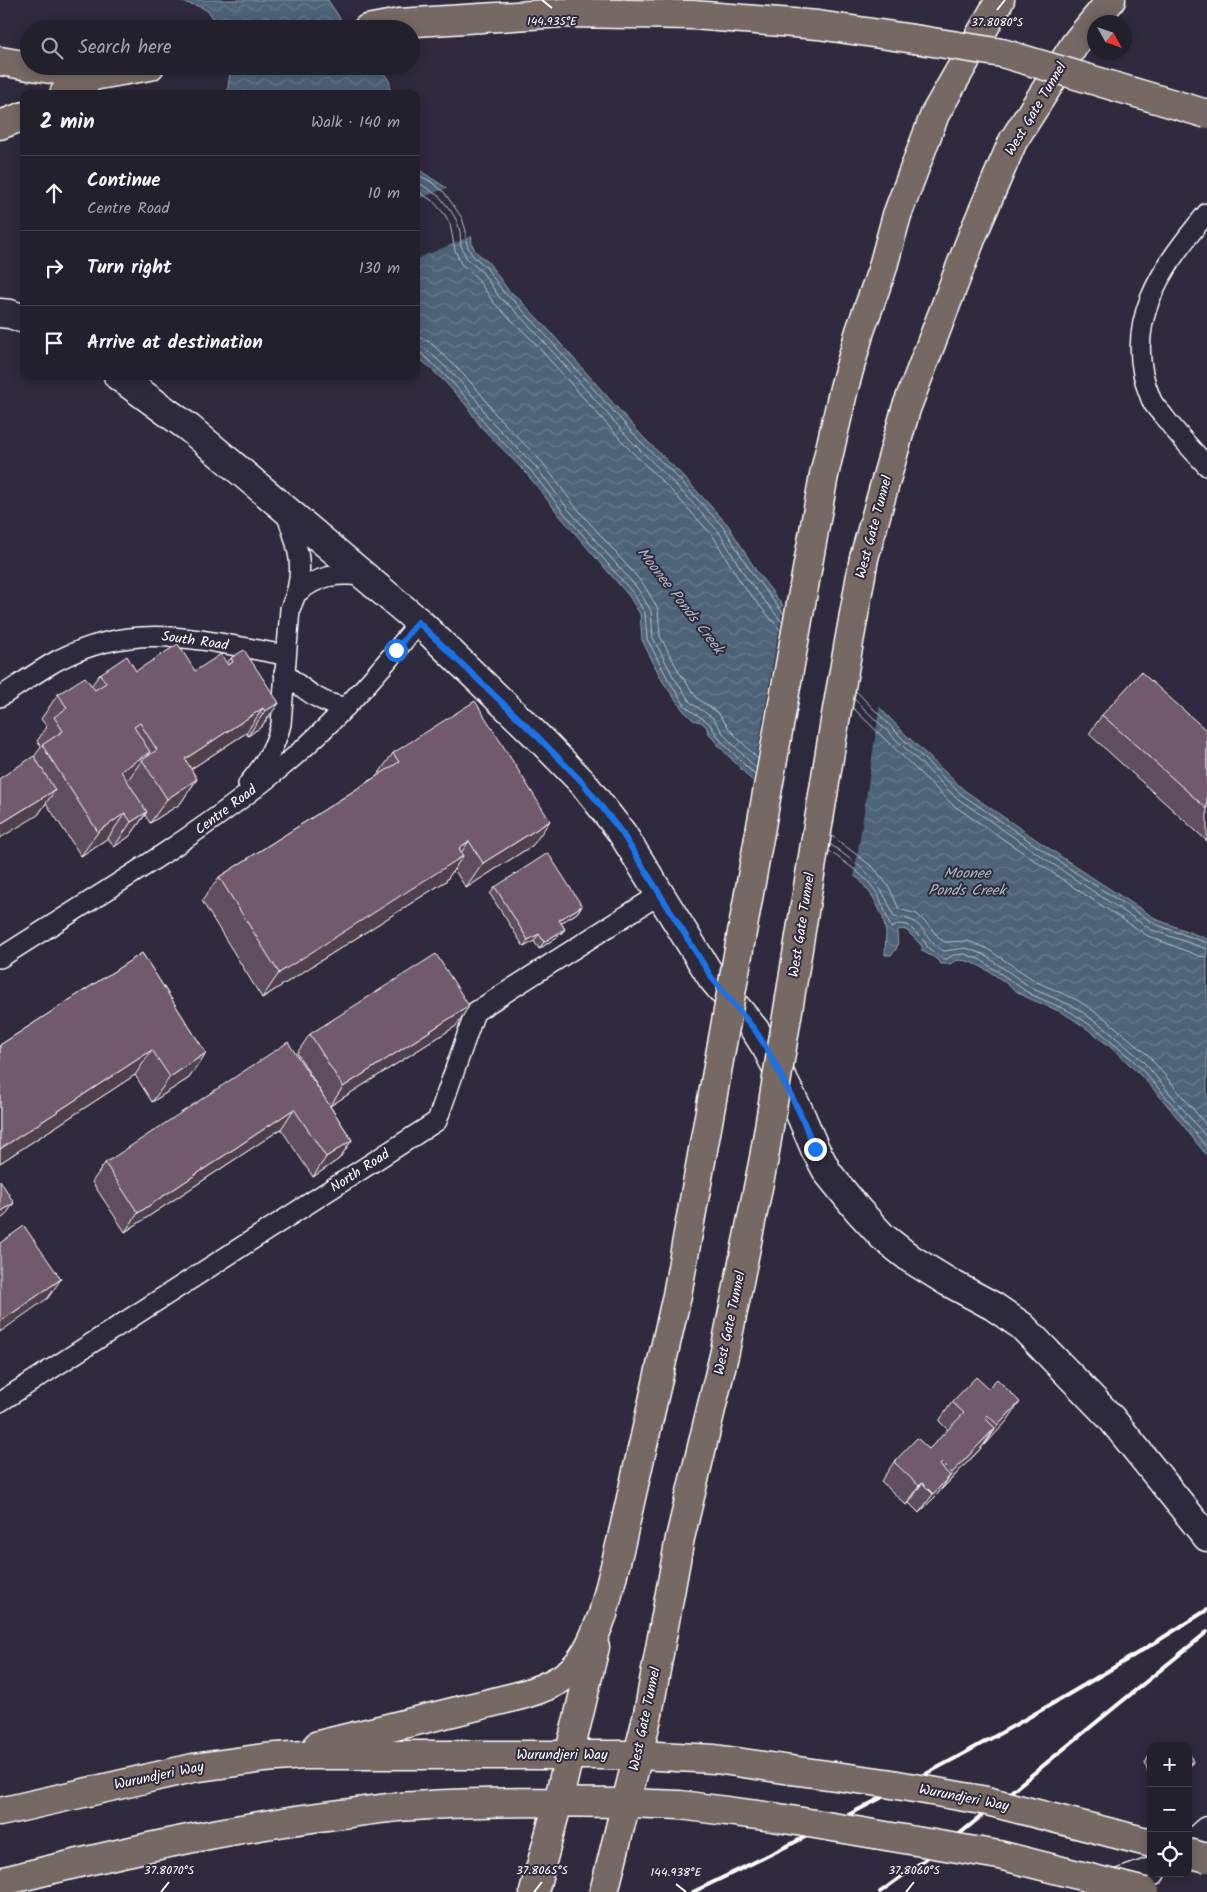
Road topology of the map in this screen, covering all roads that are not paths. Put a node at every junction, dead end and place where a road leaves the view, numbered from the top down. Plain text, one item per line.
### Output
1 (1000, 0) edge
2 (1111, 0) edge
3 (420, 22) edge
4 (0, 61) edge
5 (20, 64) edge
6 (87, 75) edge
7 (99, 75) edge
8 (93, 76) junction
9 (70, 90) edge
10 (1207, 114) edge
11 (20, 118) edge
12 (0, 125) edge
13 (1207, 213) edge
14 (0, 312) edge
15 (20, 318) edge
16 (123, 380) edge
17 (1207, 466) edge
18 (284, 507) junction
19 (364, 576) junction
20 (294, 601) junction
21 (418, 622) junction
22 (284, 664) junction
23 (0, 697) edge
24 (346, 706) junction
25 (201, 829) junction
26 (660, 894) junction
27 (0, 958) edge
28 (0, 1402) edge
29 (1207, 1537) edge
30 (603, 1614) junction
31 (571, 1754) junction
32 (638, 1755) junction
33 (264, 1758) junction
34 (558, 1802) junction
35 (626, 1803) junction
36 (0, 1812) edge
37 (1207, 1831) edge
38 (1147, 1842) edge
39 (1192, 1844) edge
40 (1207, 1850) edge
41 (1192, 1854) edge
42 (1192, 1857) edge
43 (1207, 1858) edge
44 (1147, 1873) edge
45 (0, 1882) edge
46 (534, 1892) edge
47 (604, 1892) edge
48 (1095, 1892) edge
49 (1145, 1892) edge

1 - 30 main road, bridge
2 - 32 main road, West Gate Tunnel, bridge
3 - 10 main road, bridge
4 - 5 main road
6 - 8 main road
7 - 8 main road
8 - 9 main road
11 - 12 main road
13 - 17 lane
14 - 15 street
16 - 18 street
18 - 19 street
18 - 20 lane
19 - 20 lane
19 - 21 street
20 - 22 lane
21 - 24 lane, Centre Road
21 - 26 street
22 - 23 lane, South Road
22 - 24 lane
22 - 25 lane
24 - 25 lane, Centre Road
25 - 27 lane, Centre Road
26 - 28 lane, North Road
26 - 29 street
30 - 31 main road
30 - 33 main road
31 - 32 main road, Wurundjeri Way
31 - 33 main road, Wurundjeri Way
31 - 34 main road
32 - 35 main road, West Gate Tunnel
32 - 38 main road, Wurundjeri Way, bridge
33 - 36 main road, Wurundjeri Way
34 - 35 main road
34 - 45 main road
34 - 46 main road
35 - 47 main road, West Gate Tunnel
35 - 49 main road, bridge
37 - 39 street
40 - 42 street
41 - 43 main road, bridge
44 - 48 street

